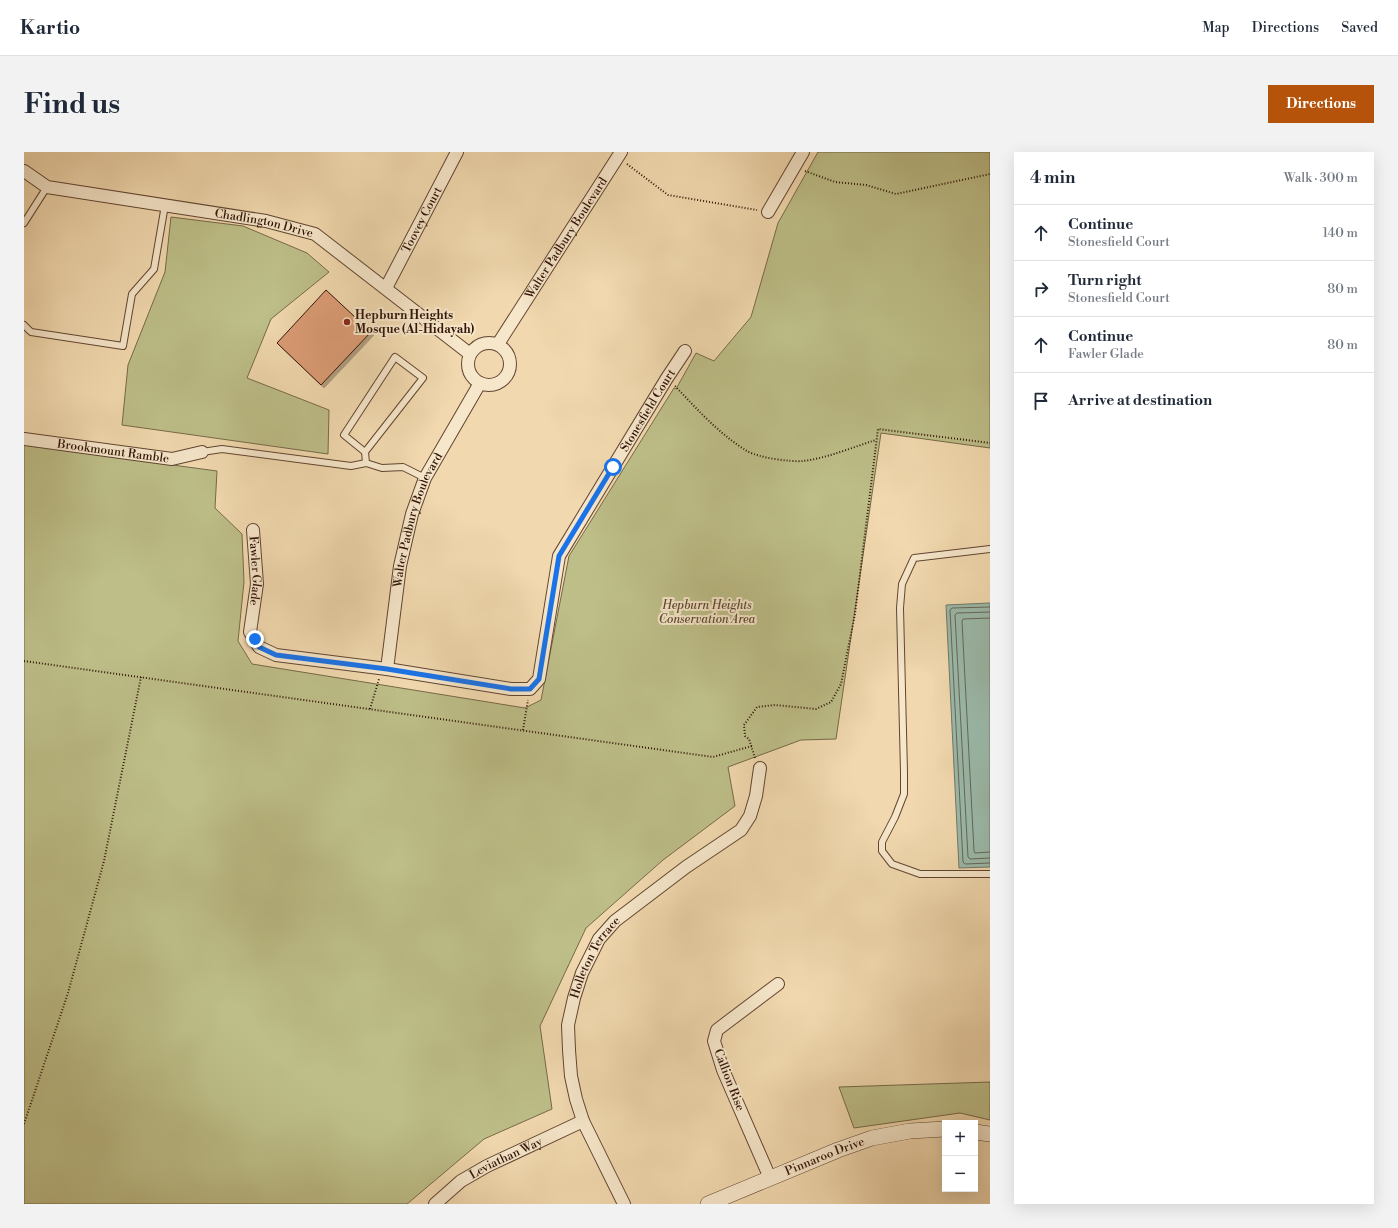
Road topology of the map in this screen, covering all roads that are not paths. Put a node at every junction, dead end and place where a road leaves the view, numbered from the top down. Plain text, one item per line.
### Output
1 (456, 152) edge
2 (803, 152) edge
3 (619, 154) edge
4 (24, 171) edge
5 (47, 187) junction
6 (165, 205) junction
7 (768, 212) road end
8 (24, 223) edge
9 (386, 288) junction
10 (24, 324) edge
11 (498, 344) junction
12 (685, 351) dead end
13 (470, 354) junction
14 (480, 383) junction
15 (24, 439) edge
16 (202, 452) joint
17 (365, 452) junction
18 (366, 463) junction
19 (425, 478) junction
20 (253, 530) dead end
21 (990, 549) edge
22 (387, 669) junction
23 (760, 768) road end
24 (990, 874) edge
25 (778, 984) dead end
26 (583, 1122) junction
27 (942, 1129) edge
28 (978, 1132) edge
29 (990, 1134) edge
30 (770, 1178) junction
31 (435, 1204) edge
32 (624, 1204) edge
33 (708, 1204) edge

1 - 9 street, Toovey Court
2 - 7 street
3 - 11 street, Walter Padbury Boulevard
4 - 5 street, Chadlington Drive
5 - 6 street, Chadlington Drive
5 - 8 lane
6 - 9 street, Chadlington Drive
6 - 10 lane
9 - 13 street, Chadlington Drive
11 - 13 street
11 - 14 street
12 - 22 street, Stonesfield Court
13 - 14 street
14 - 19 street, Walter Padbury Boulevard
15 - 16 street, Brookmount Ramble
16 - 18 lane
17 - 17 lane
17 - 18 lane
18 - 19 lane
19 - 22 street, Walter Padbury Boulevard
20 - 22 street, Fawler Glade
21 - 24 lane
23 - 26 street, Holleton Terrace
25 - 30 street, Callion Rise
26 - 31 street, Leviathan Way
26 - 32 street, Holleton Terrace
27 - 30 street, Pinnaroo Drive
28 - 29 street
30 - 33 street, Pinnaroo Drive

